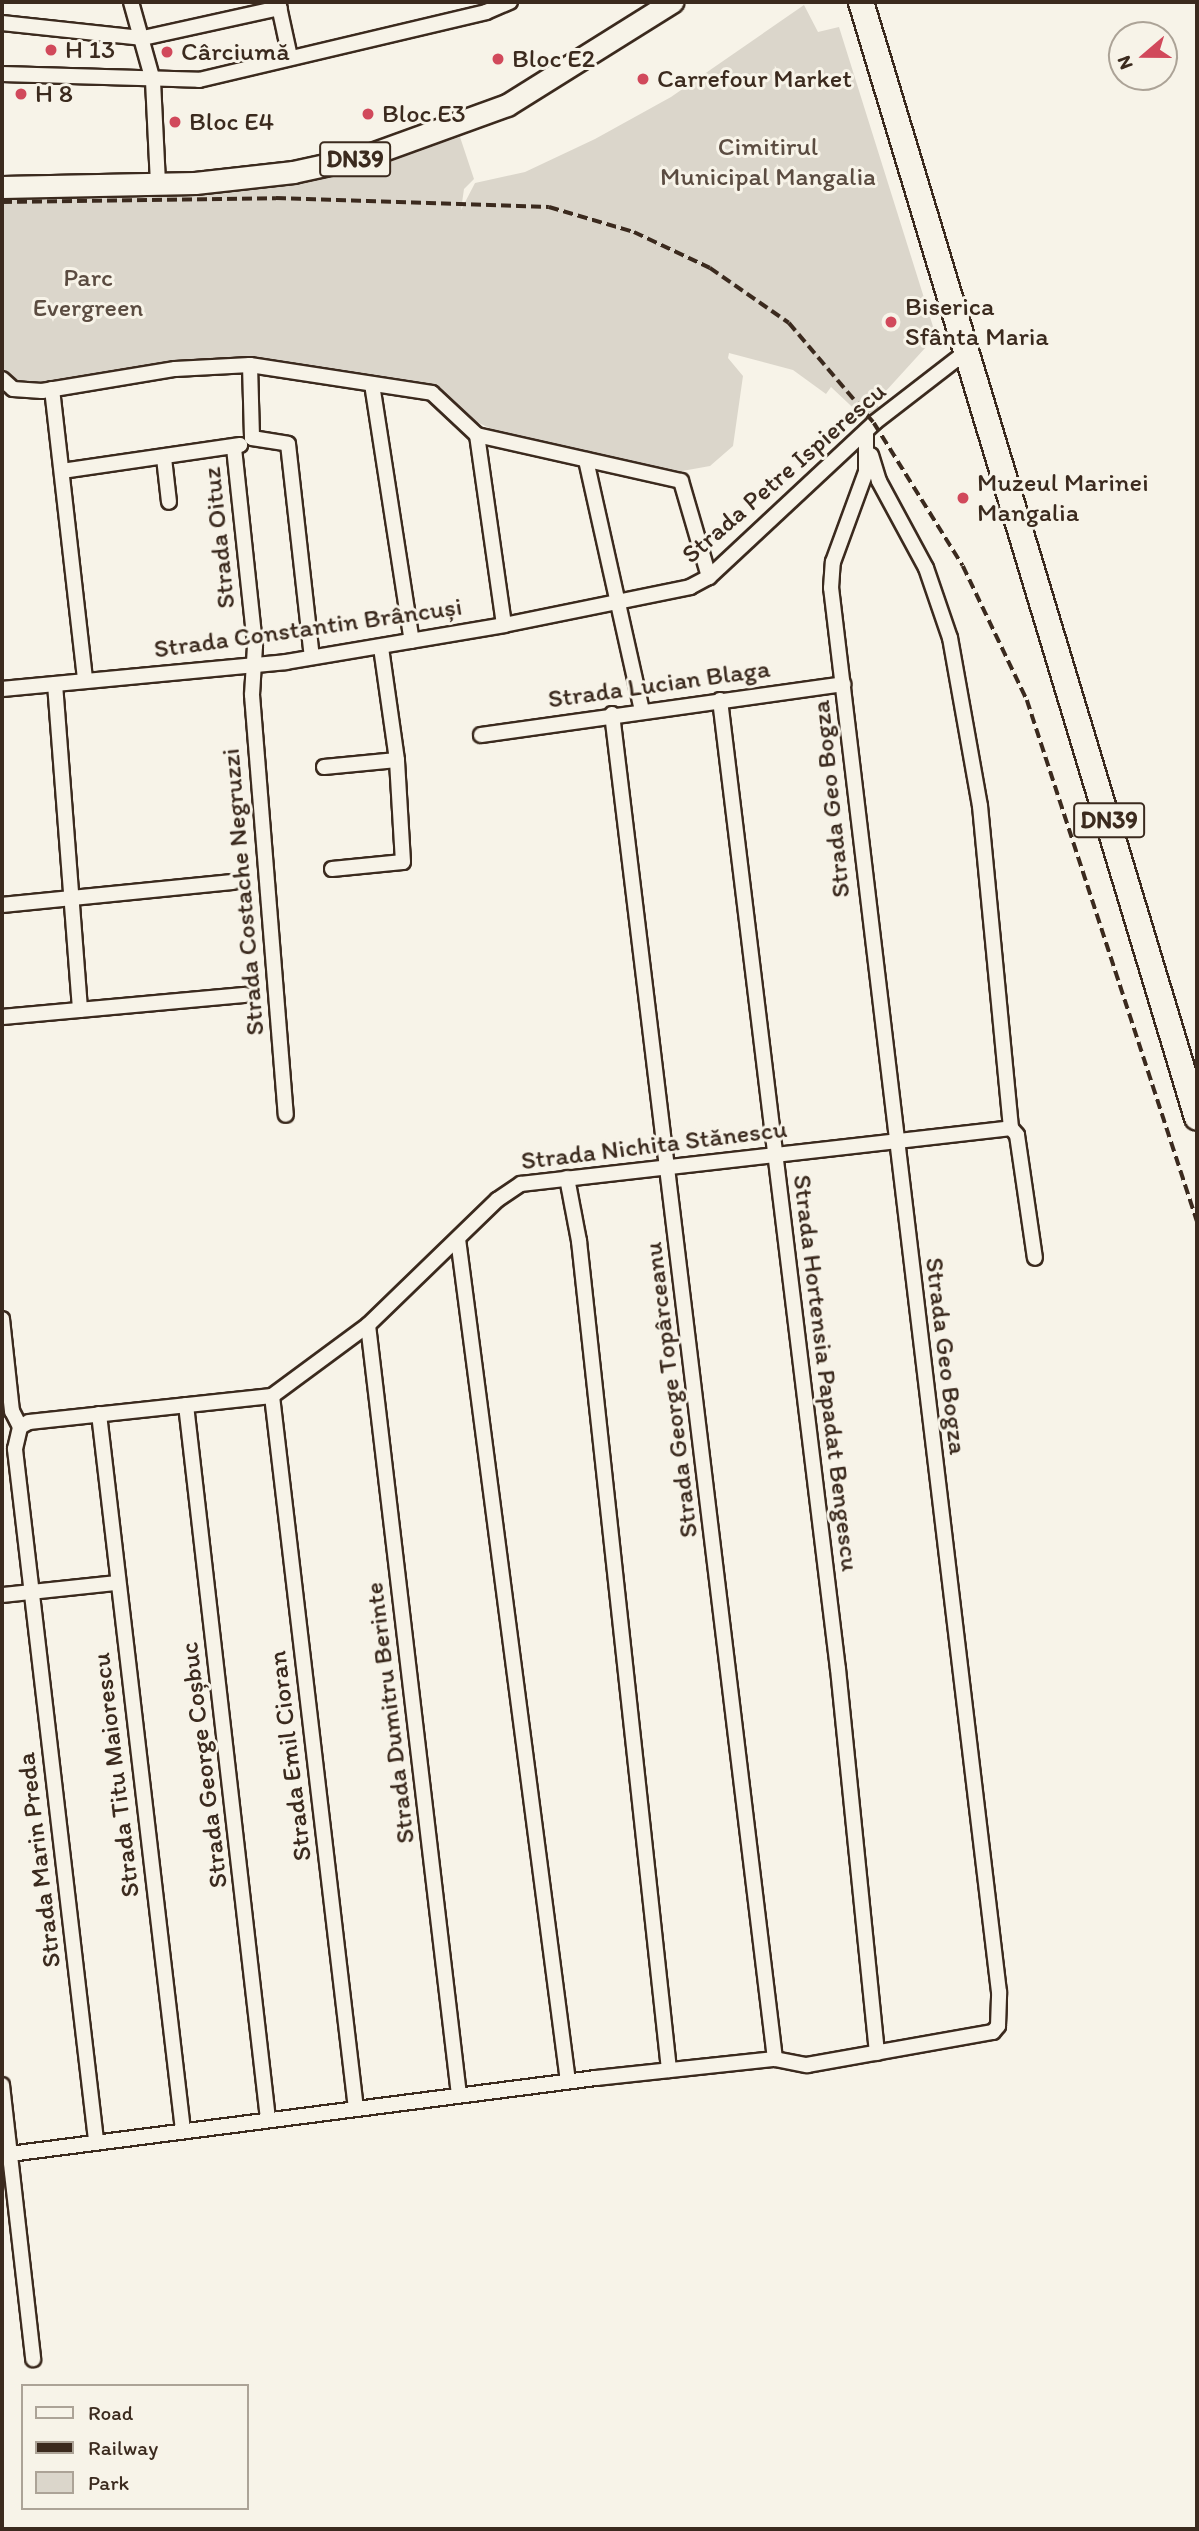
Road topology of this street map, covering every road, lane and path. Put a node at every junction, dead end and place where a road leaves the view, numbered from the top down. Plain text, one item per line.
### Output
1 (131, 2) edge
2 (510, 2) edge
3 (672, 2) edge
4 (279, 5) edge
5 (860, 5) edge
6 (465, 8) edge
7 (2, 23) edge
8 (143, 38) junction
9 (290, 57) junction
10 (2, 74) edge
11 (153, 81) junction
12 (158, 185) junction
13 (2, 187) edge
14 (967, 351) junction
15 (250, 365) junction
16 (2, 379) edge
17 (372, 384) junction
18 (52, 389) junction
19 (477, 435) junction
20 (252, 438) junction
21 (867, 439) junction
22 (234, 448) junction
23 (164, 458) junction
24 (586, 460) junction
25 (62, 471) junction
26 (169, 502) dead end
27 (709, 577) junction
28 (619, 602) junction
29 (504, 625) junction
30 (412, 642) junction
31 (381, 647) junction
32 (312, 657) junction
33 (256, 665) junction
34 (85, 680) junction
35 (55, 684) junction
36 (843, 684) junction
37 (2, 689) edge
38 (720, 700) junction
39 (642, 710) junction
40 (612, 715) junction
41 (481, 734) dead end
42 (397, 760) junction
43 (324, 767) dead end
44 (332, 869) dead end
45 (233, 882) dead end
46 (72, 898) junction
47 (2, 905) edge
48 (244, 995) dead end
49 (79, 1010) junction
50 (2, 1017) edge
51 (286, 1115) dead end
52 (1197, 1118) edge
53 (1011, 1128) junction
54 (894, 1141) junction
55 (775, 1155) junction
56 (669, 1167) junction
57 (567, 1178) junction
58 (458, 1239) junction
59 (1035, 1258) dead end
60 (2, 1319) edge
61 (368, 1325) junction
62 (272, 1396) junction
63 (186, 1405) junction
64 (99, 1414) junction
65 (20, 1427) junction
66 (117, 1583) junction
67 (32, 1591) junction
68 (2, 1595) edge
69 (877, 2053) junction
70 (775, 2059) junction
71 (669, 2070) junction
72 (568, 2081) junction
73 (2, 2085) edge
74 (459, 2095) junction
75 (356, 2109) junction
76 (268, 2119) junction
77 (183, 2130) junction
78 (96, 2140) junction
79 (6, 2155) edge
80 (33, 2358) dead end

1 - 8 street
2 - 6 street
3 - 12 main road, DN39
4 - 8 street
4 - 9 street
5 - 14 highway, DN39
6 - 9 street
7 - 8 street
8 - 11 street
9 - 11 street
10 - 11 street
11 - 12 street
12 - 13 main road, DN39
14 - 21 street, Strada Petre Ispierescu
14 - 52 highway, DN39
15 - 17 street
15 - 18 street
15 - 20 street
16 - 18 street
17 - 19 street
17 - 30 street
18 - 25 street
19 - 24 street
19 - 29 street
20 - 22 street
20 - 32 street
21 - 27 street, Strada Petre Ispierescu
21 - 36 street, Strada Geo Bogza
21 - 53 street
22 - 23 street
22 - 33 street, Strada Oituz
23 - 25 street
23 - 26 street
24 - 27 street
24 - 28 street
25 - 34 street
27 - 28 street, Strada Petre Ispierescu
28 - 29 street, Strada Constantin Brâncuși
28 - 39 street
29 - 30 street, Strada Constantin Brâncuși
30 - 31 street, Strada Constantin Brâncuși
31 - 32 street, Strada Constantin Brâncuși
31 - 42 street
32 - 33 street, Strada Constantin Brâncuși
33 - 34 street, Strada Constantin Brâncuși
33 - 51 street, Strada Costache Negruzzi
34 - 35 street, Strada Constantin Brâncuși
35 - 37 street, Strada Constantin Brâncuși
35 - 46 street
36 - 38 street, Strada Lucian Blaga
36 - 54 street, Strada Geo Bogza
38 - 39 street, Strada Lucian Blaga
38 - 55 street, Strada Hortensia Papadat Bengescu
39 - 40 street, Strada Lucian Blaga
40 - 41 street, Strada Lucian Blaga
40 - 56 street, Strada George Topârceanu
42 - 43 street
42 - 44 street
45 - 46 street
46 - 47 street
46 - 49 street
48 - 49 street
49 - 50 street
53 - 54 street, Strada Nichita Stănescu
53 - 59 street
54 - 55 street, Strada Nichita Stănescu
54 - 69 street, Strada Geo Bogza
55 - 56 street, Strada Nichita Stănescu
55 - 69 street, Strada Hortensia Papadat Bengescu
56 - 57 street, Strada Nichita Stănescu
56 - 70 street, Strada George Topârceanu
57 - 58 street, Strada Nichita Stănescu
57 - 71 street
58 - 61 street, Strada Nichita Stănescu
58 - 72 street
60 - 65 street
61 - 62 street, Strada Nichita Stănescu
61 - 74 street, Strada Dumitru Berinte
62 - 63 street
62 - 75 street, Strada Emil Cioran
63 - 64 street
63 - 76 street, Strada George Coșbuc
64 - 65 street
64 - 66 street, Strada Titu Maiorescu
65 - 67 street, Strada Marin Preda
66 - 67 street
66 - 77 street, Strada Titu Maiorescu
67 - 68 street
67 - 78 street, Strada Marin Preda
69 - 70 street
70 - 71 street
71 - 72 street
72 - 74 street
73 - 79 street
74 - 75 street
75 - 76 street
76 - 77 street
77 - 78 street
78 - 79 street
79 - 80 street

